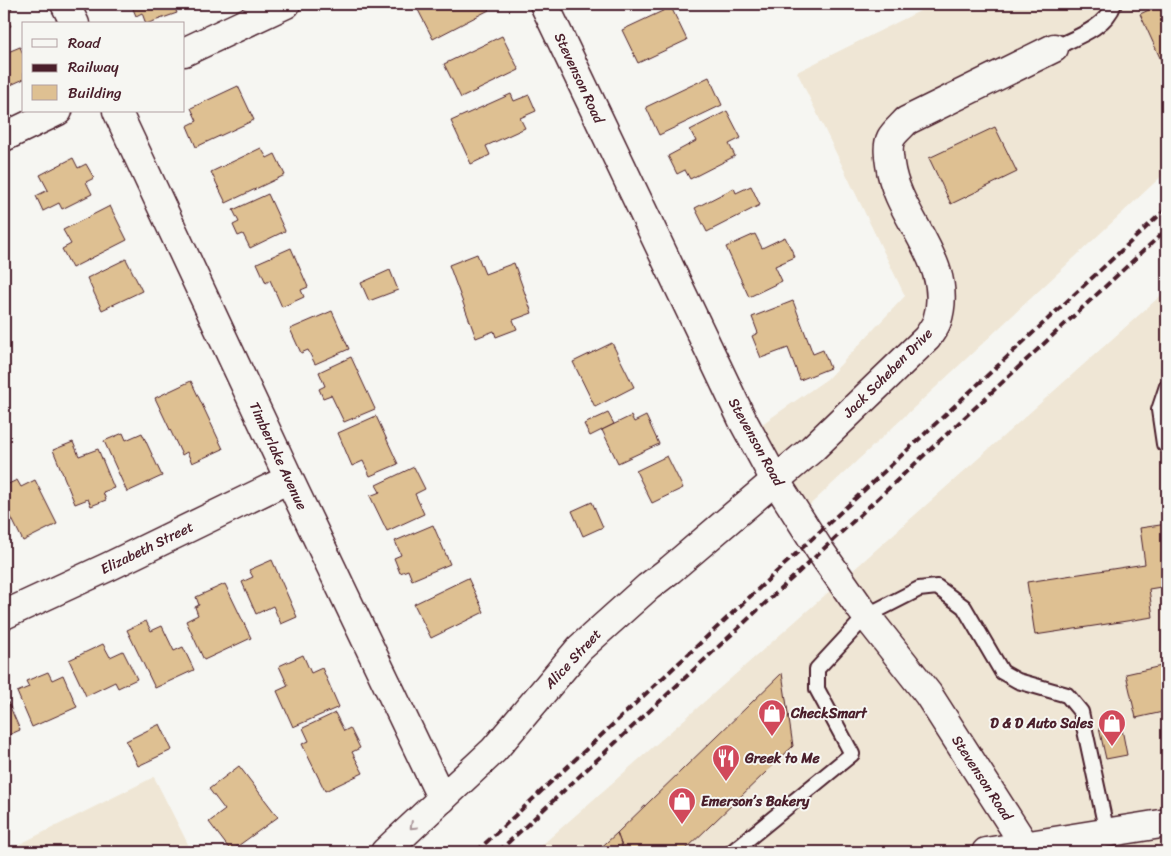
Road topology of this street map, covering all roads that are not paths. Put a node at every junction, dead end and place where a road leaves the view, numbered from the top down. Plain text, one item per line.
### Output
1 (65, 4) edge
2 (286, 4) edge
3 (544, 4) edge
4 (1114, 4) edge
5 (74, 22) edge
6 (1054, 48) joint
7 (185, 52) edge
8 (56, 112) edge
9 (117, 112) edge
10 (4, 137) edge
11 (1167, 386) edge
12 (1167, 445) edge
13 (289, 479) junction
14 (775, 480) junction
15 (4, 616) edge
16 (866, 616) junction
17 (442, 799) junction
18 (1167, 823) edge
19 (1107, 833) junction
20 (1028, 849) edge
21 (385, 852) edge
22 (732, 852) edge
23 (986, 852) edge

1 - 5 street
2 - 7 street
3 - 14 street, Stevenson Road
4 - 6 lane
6 - 14 street, Jack Scheben Drive
8 - 10 street
9 - 13 street, Timberlake Avenue
11 - 12 lane
13 - 15 street, Elizabeth Street
13 - 17 street, Timberlake Avenue
14 - 16 street, Stevenson Road
14 - 17 street, Alice Street
16 - 19 lane
16 - 20 street, Stevenson Road
16 - 22 lane
17 -> 21 street, Alice Street
18 - 19 street
19 - 20 street
20 - 23 street

